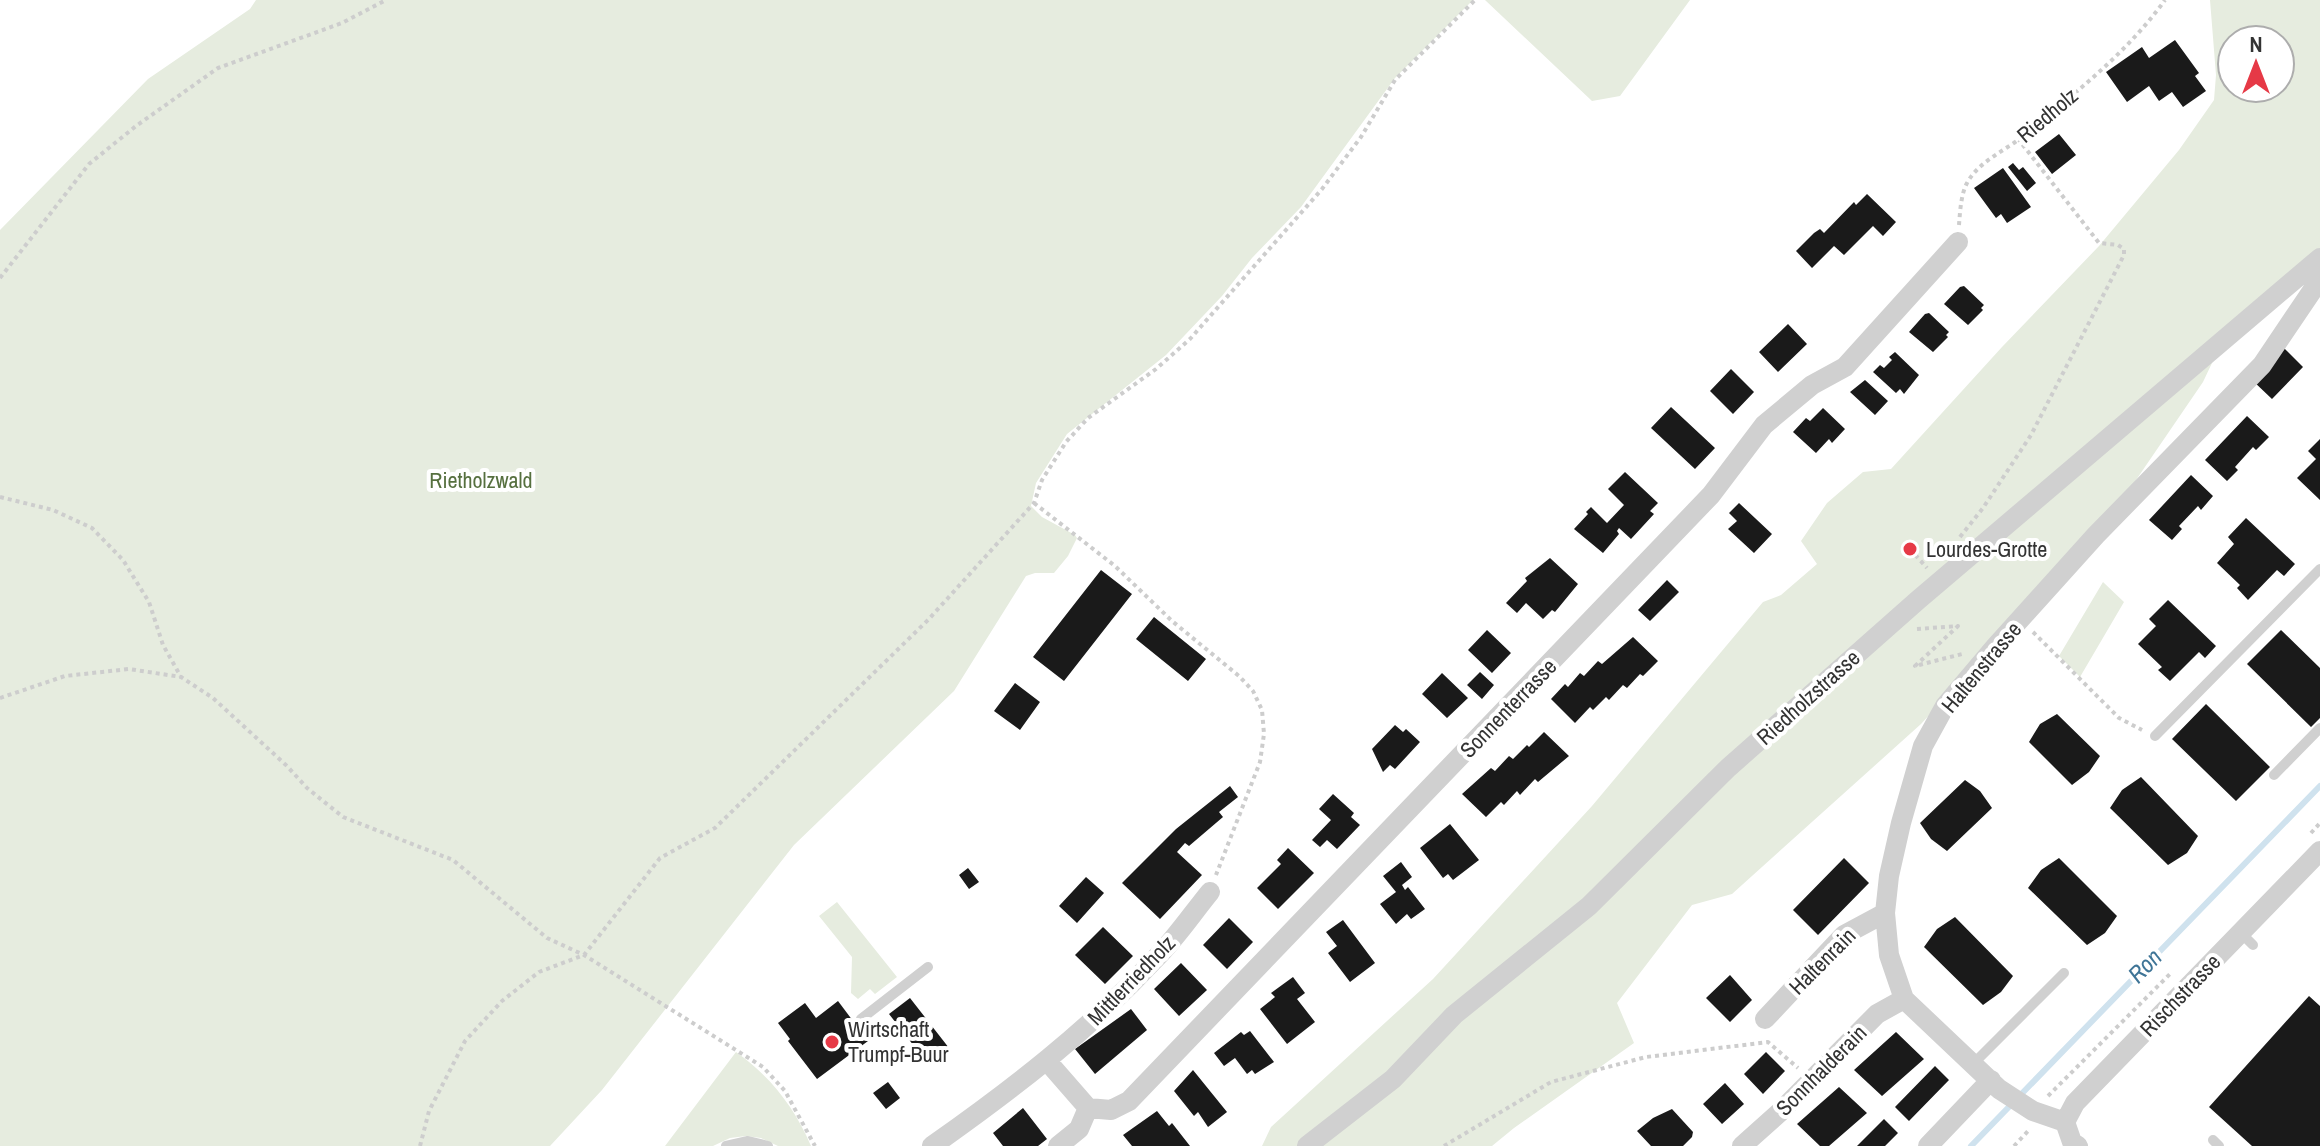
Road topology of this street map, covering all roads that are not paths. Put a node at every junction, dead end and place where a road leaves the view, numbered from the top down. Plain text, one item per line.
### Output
1 (1958, 242) road end
2 (2320, 258) edge
3 (2320, 279) edge
4 (2320, 569) edge
5 (2320, 728) edge
6 (2155, 736) road end
7 (2274, 775) dead end
8 (2320, 851) edge
9 (1210, 892) road end
10 (1885, 913) junction
11 (928, 967) dead end
12 (2064, 973) dead end
13 (1904, 999) junction
14 (861, 1019) dead end
15 (1765, 1019) dead end
16 (1047, 1061) junction
17 (1973, 1064) junction
18 (1995, 1085) junction
19 (1088, 1108) junction
20 (2065, 1122) junction
21 (726, 1146) edge
22 (768, 1146) edge
23 (932, 1146) edge
24 (1058, 1146) edge
25 (1307, 1146) edge
26 (1742, 1146) edge
27 (1928, 1146) edge
28 (2078, 1146) edge

1 - 19 street, Sonnenterrasse
2 - 25 street, Riedholzstrasse
3 - 10 street, Haltenstrasse
4 - 6 lane
5 - 7 lane
8 - 20 street, Rischstrasse
9 - 16 street, Mittlerriedholz
10 - 13 street, Haltenstrasse
10 - 15 street, Haltenrain
11 - 14 lane
12 - 17 lane
13 - 17 street, Haltenstrasse
13 - 26 street, Sonnhalderain
16 - 19 street
16 - 23 street
17 - 18 street, Haltenstrasse
18 - 20 street, Haltenstrasse
18 - 27 street
19 - 24 street
20 - 28 street
21 - 22 lane

